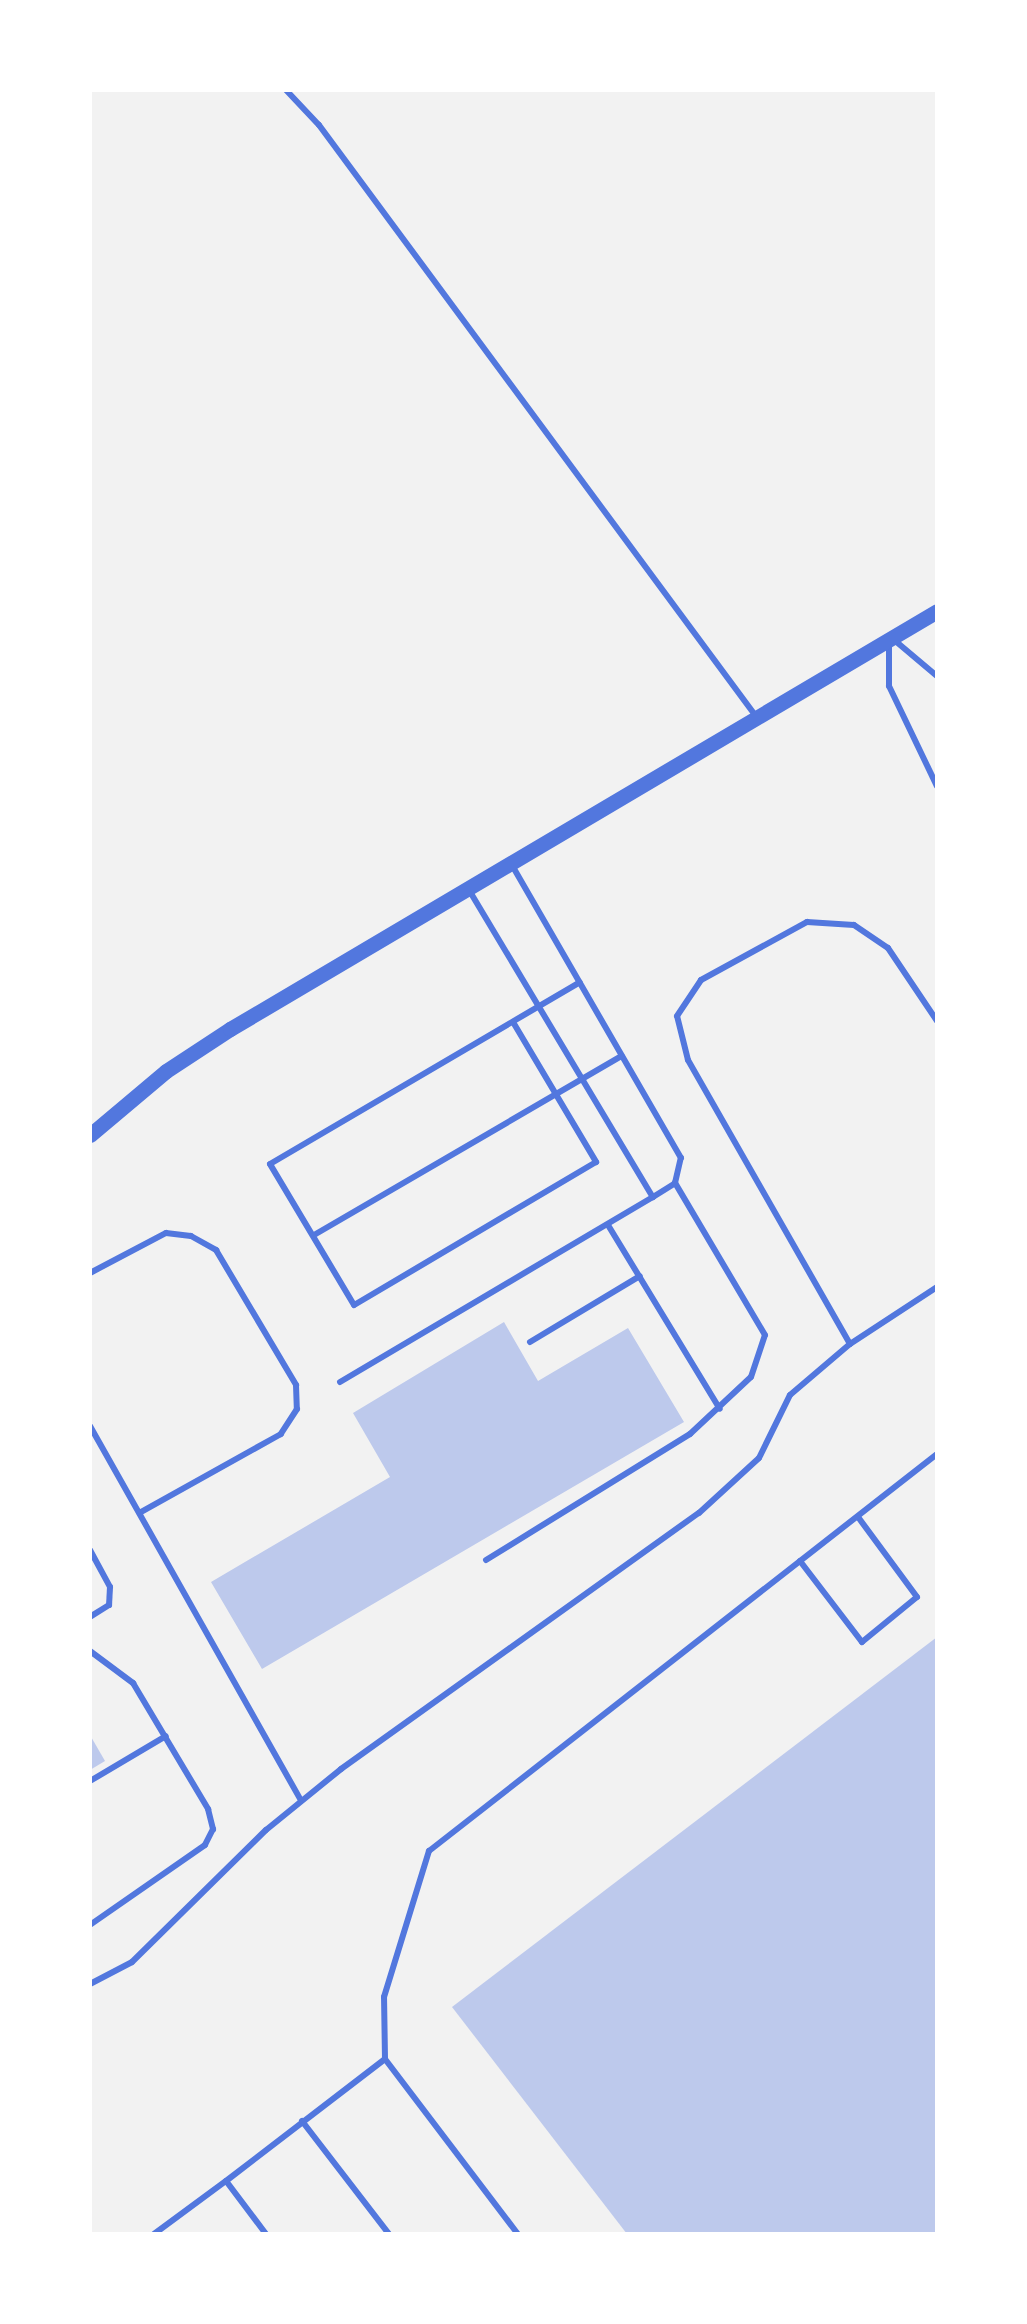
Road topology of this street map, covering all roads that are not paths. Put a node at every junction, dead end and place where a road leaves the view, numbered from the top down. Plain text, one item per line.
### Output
1 (286, 90) edge
2 (937, 611) edge
3 (890, 637) junction
4 (937, 676) edge
5 (755, 715) junction
6 (937, 786) edge
7 (508, 860) junction
8 (466, 884) junction
9 (580, 982) junction
10 (540, 1006) junction
11 (937, 1021) edge
12 (513, 1022) junction
13 (622, 1056) junction
14 (582, 1079) junction
15 (556, 1094) junction
16 (90, 1135) edge
17 (675, 1184) junction
18 (653, 1197) junction
19 (608, 1224) junction
20 (314, 1235) junction
21 (90, 1274) edge
22 (640, 1276) junction
23 (937, 1287) edge
24 (530, 1342) dead end
25 (850, 1344) junction
26 (340, 1382) dead end
27 (720, 1410) junction
28 (90, 1426) edge
29 (937, 1454) edge
30 (140, 1513) junction
31 (858, 1517) junction
32 (90, 1550) edge
33 (486, 1560) dead end
34 (800, 1561) junction
35 (90, 1617) edge
36 (90, 1651) edge
37 (166, 1736) junction
38 (90, 1781) edge
39 (302, 1801) junction
40 (90, 1925) edge
41 (90, 1984) edge
42 (384, 2059) junction
43 (302, 2121) junction
44 (226, 2181) junction
45 (154, 2234) edge
46 (266, 2234) edge
47 (388, 2234) edge
48 (518, 2234) edge

1 - 5 lane
2 - 3 street
3 - 4 lane
3 - 5 street
3 - 6 lane
5 - 7 street
7 - 8 street
7 - 9 lane
8 - 10 lane
8 - 16 street
9 - 10 lane
9 - 13 lane
10 - 12 lane
10 - 14 lane
11 - 25 lane
12 - 15 lane
12 - 20 lane
13 - 14 lane
13 - 17 lane
14 - 15 lane
14 - 18 lane
15 - 20 lane
15 - 20 lane
17 - 18 lane
17 - 27 lane
18 - 19 lane
19 - 22 lane
19 - 26 lane
21 - 30 lane
22 - 24 lane
22 - 27 lane
23 - 25 lane
25 - 39 lane
27 - 33 lane
28 - 30 lane
29 - 31 lane
30 - 39 lane
31 - 34 lane
31 - 34 lane
32 - 35 lane
34 - 42 lane
36 - 37 lane
37 - 38 lane
37 - 40 lane
39 - 41 lane
42 - 43 lane
42 - 48 lane
43 - 44 lane
43 - 47 lane
44 - 45 lane
44 - 46 lane

